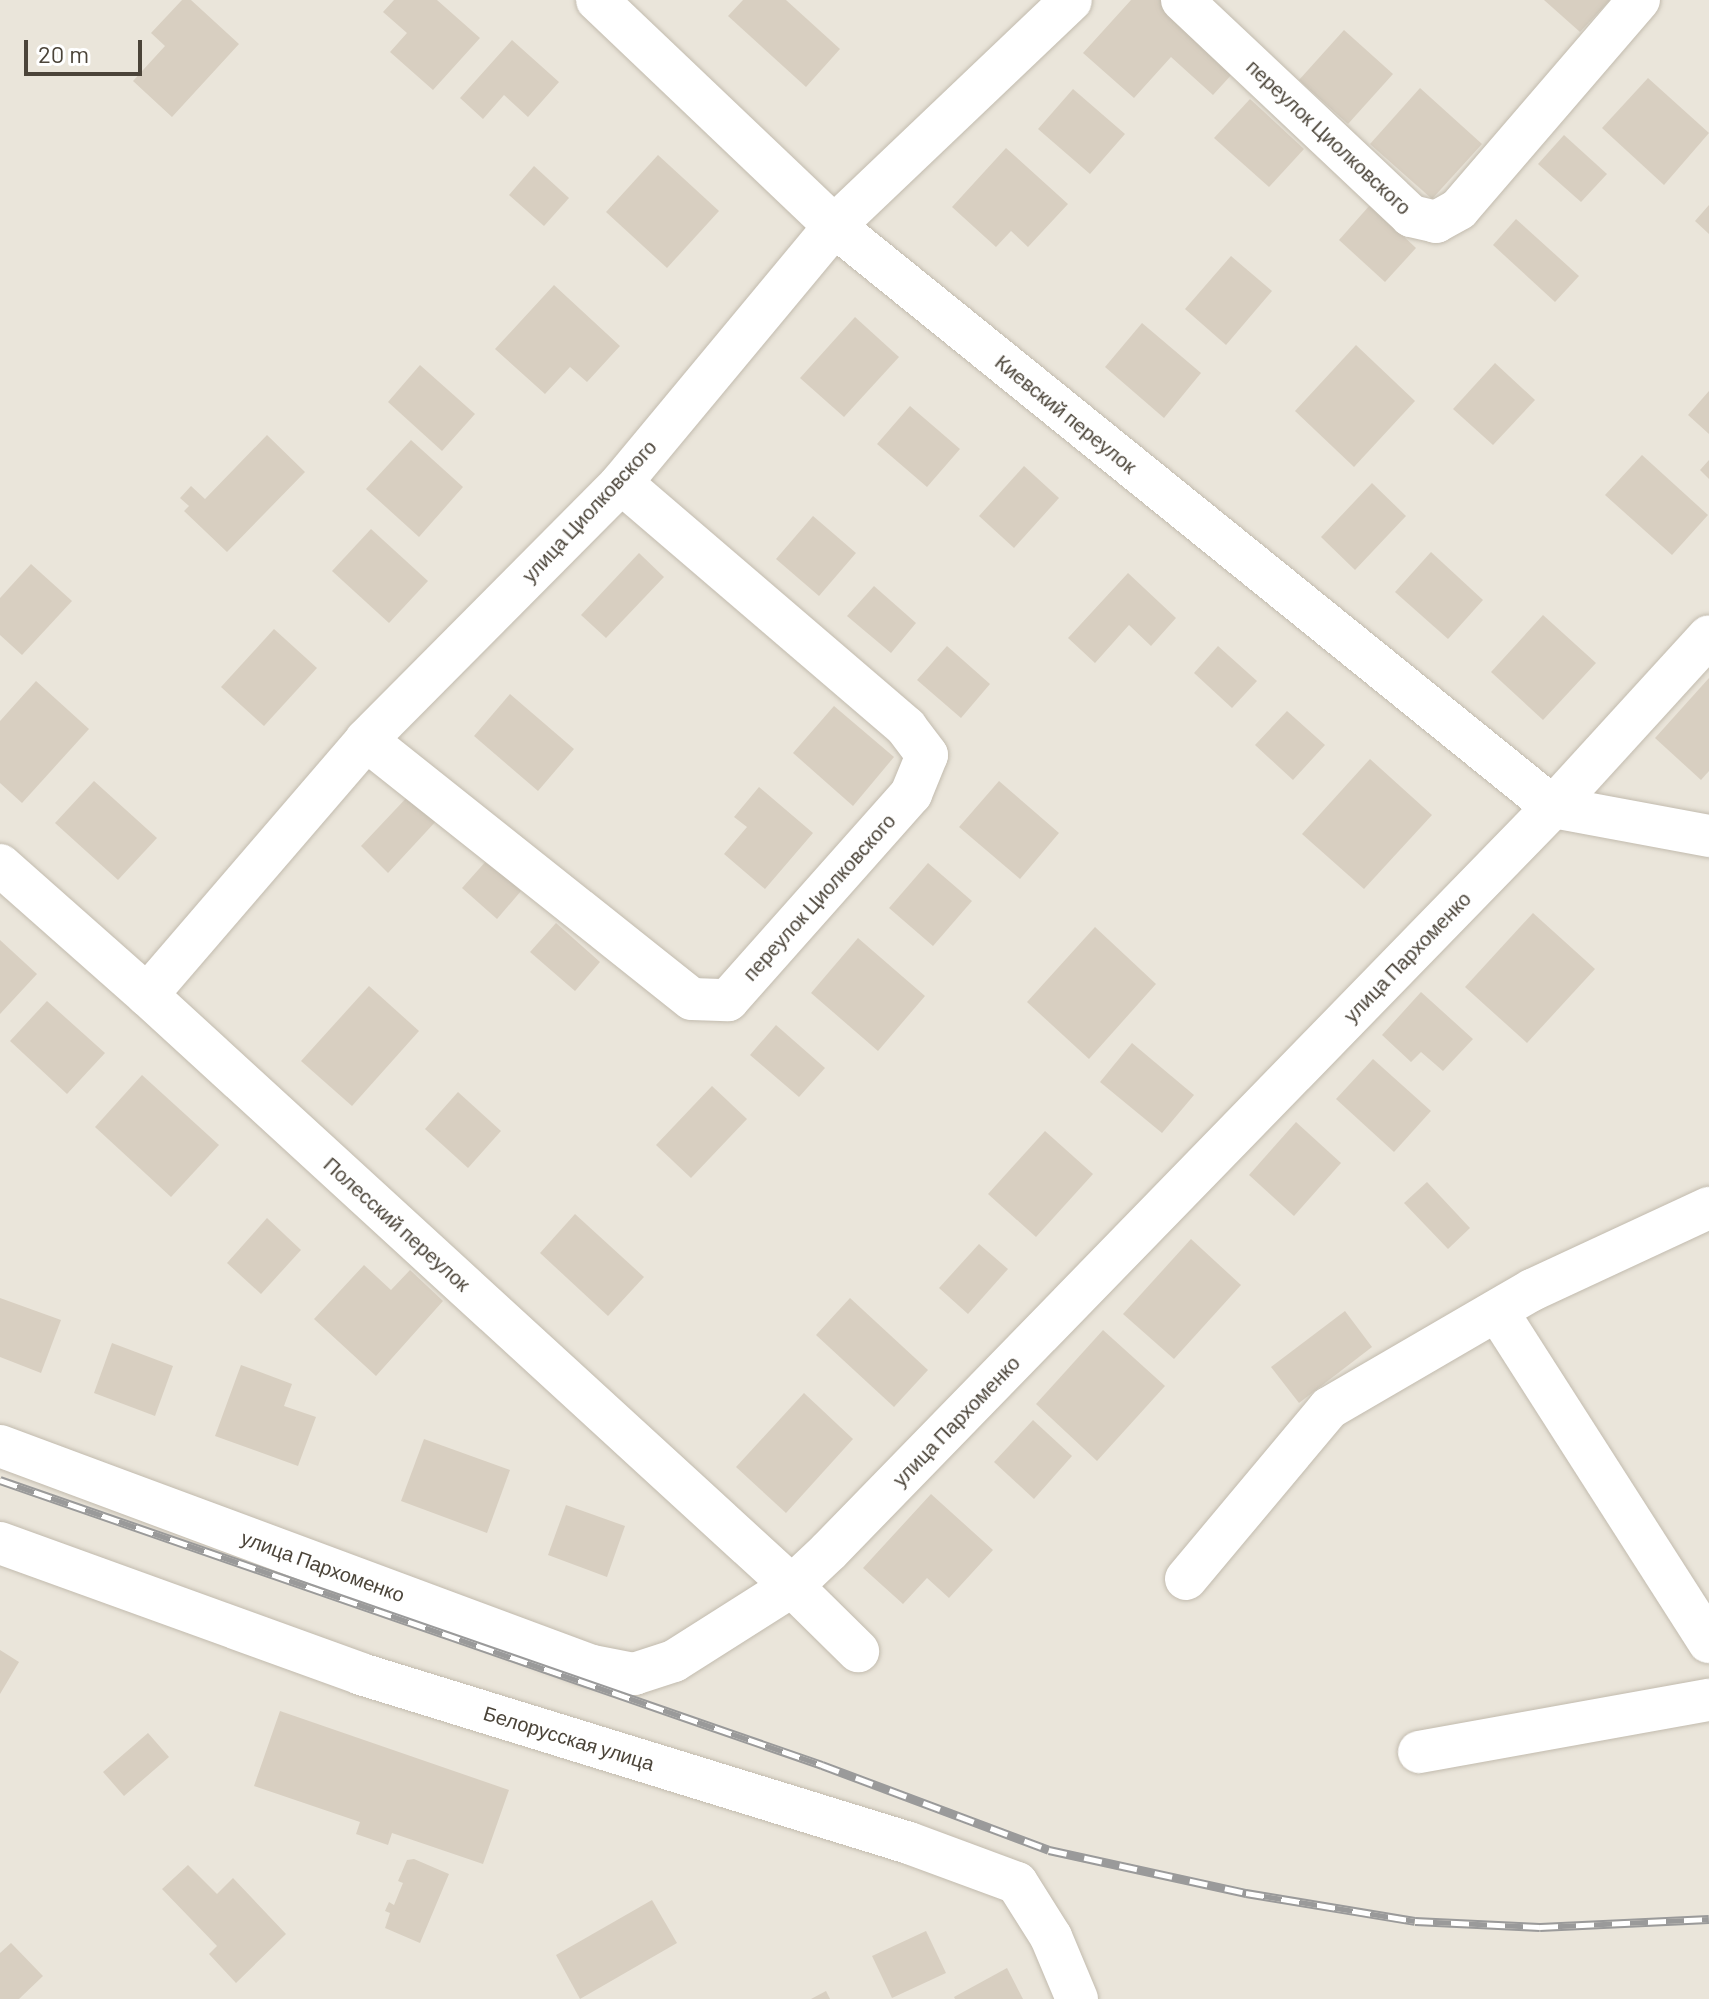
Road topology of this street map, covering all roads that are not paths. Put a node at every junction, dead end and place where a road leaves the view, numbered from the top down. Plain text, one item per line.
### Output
1 (597, 0) edge
2 (1071, 0) edge
3 (1182, 0) edge
4 (1639, 0) edge
5 (834, 226) junction
6 (621, 483) junction
7 (1709, 636) edge
8 (366, 740) junction
9 (1553, 807) junction
10 (1709, 836) edge
11 (0, 865) edge
12 (147, 995) junction
13 (1709, 1208) edge
14 (1497, 1311) junction
15 (0, 1446) edge
16 (0, 1543) edge
17 (1186, 1579) dead end
18 (792, 1586) junction
19 (1709, 1642) edge
20 (858, 1651) dead end
21 (1709, 1700) edge
22 (1419, 1752) dead end
23 (1077, 1999) edge

1 - 5 street, Киевский переулок
2 - 5 street, улица Циолковского
3 - 4 street, переулок Циолковского
5 - 6 street, улица Циолковского
5 - 9 street, Киевский переулок
6 - 8 street, улица Циолковского
6 - 8 street, переулок Циолковского
7 - 9 street, улица Пархоменко
8 - 12 street, улица Циолковского
9 - 10 street
9 - 18 street, улица Пархоменко
11 - 12 street, Полесский переулок
12 - 18 street, Полесский переулок
13 - 14 street
14 - 17 street
14 - 19 street
15 - 18 street, улица Пархоменко
16 - 23 street, Белорусская улица
18 - 20 street
21 - 22 street

